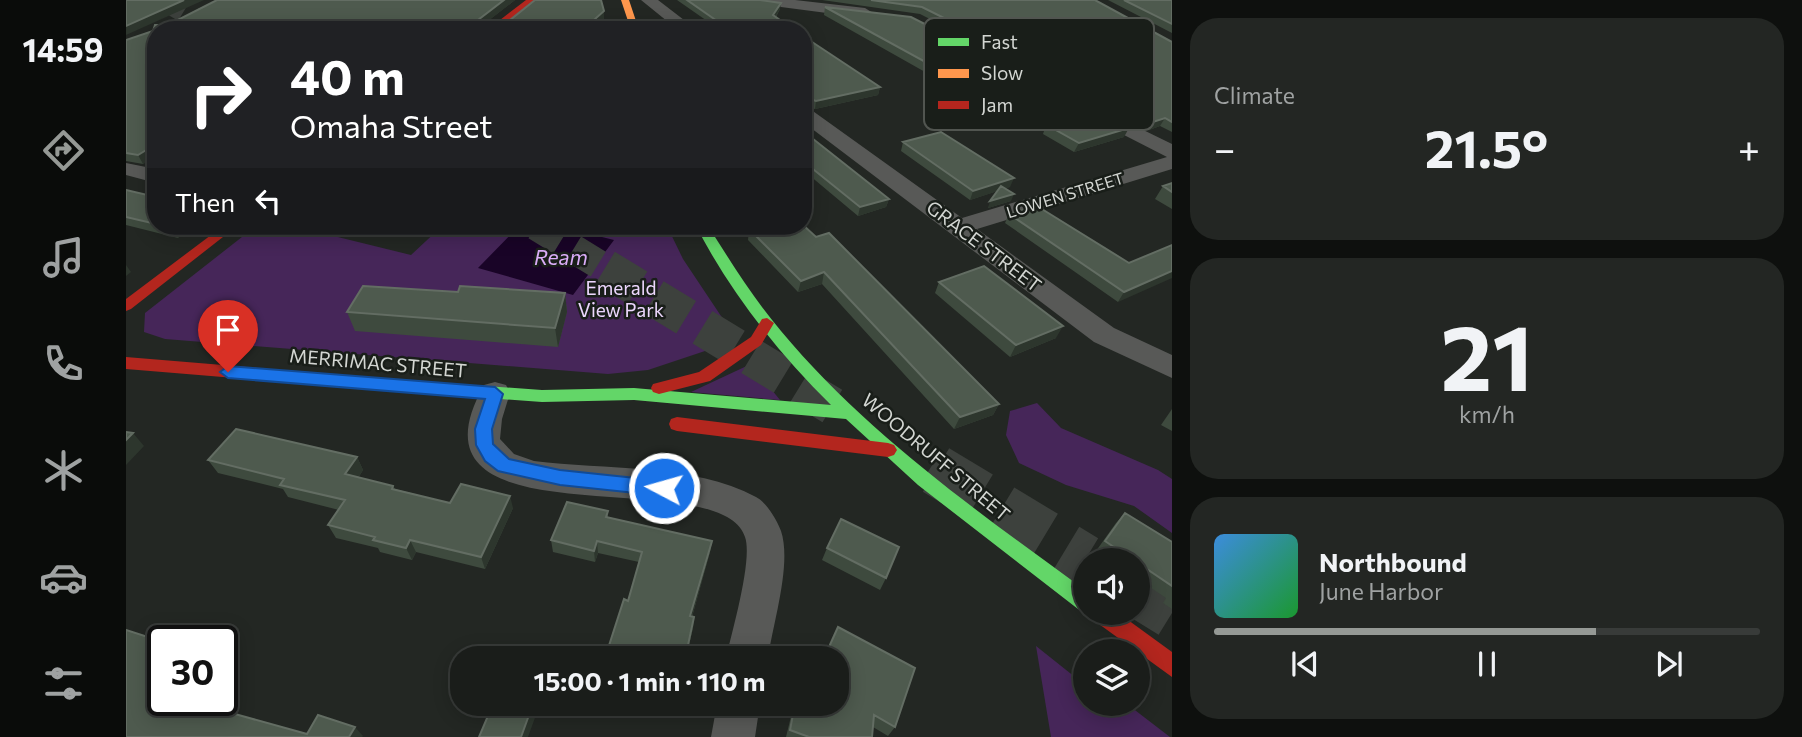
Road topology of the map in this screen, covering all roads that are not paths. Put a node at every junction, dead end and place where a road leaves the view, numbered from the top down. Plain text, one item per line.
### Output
1 (531, 0) edge
2 (625, 0) edge
3 (648, 0) edge
4 (758, 0) edge
5 (875, 15) edge
6 (503, 21) edge
7 (632, 21) edge
8 (677, 21) edge
9 (812, 120) edge
10 (1129, 130) edge
11 (1172, 152) edge
12 (1172, 162) edge
13 (126, 169) edge
14 (147, 174) edge
15 (959, 227) junction
16 (219, 235) edge
17 (707, 235) edge
18 (126, 306) edge
19 (767, 323) junction
20 (126, 363) edge
21 (1172, 367) edge
22 (495, 394) junction
23 (634, 394) junction
24 (542, 396) junction
25 (588, 410) dead end
26 (849, 413) junction
27 (664, 422) dead end
28 (888, 450) junction
29 (1073, 593) edge
30 (1117, 625) edge
31 (749, 646) edge
32 (1172, 666) edge
33 (737, 716) edge
34 (733, 737) edge

1 - 6 street
2 - 7 street
3 - 8 street
4 - 5 street
9 - 15 street, GRACE STREET
10 - 11 street
12 - 15 street, LOWEN STREET
13 - 14 street
15 - 21 street, GRACE STREET
16 - 18 street
17 - 19 street, WOODRUFF STREET
19 - 23 street
19 - 26 street, WOODRUFF STREET
20 - 22 street, MERRIMAC STREET
22 - 24 street, MERRIMAC STREET
22 - 31 street
23 - 24 street, MERRIMAC STREET
23 - 26 street, MERRIMAC STREET
24 - 25 street, MERRIMAC STREET
26 - 28 street, WOODRUFF STREET
27 - 28 street
28 - 29 street, WOODRUFF STREET
30 - 32 street
33 - 34 street

